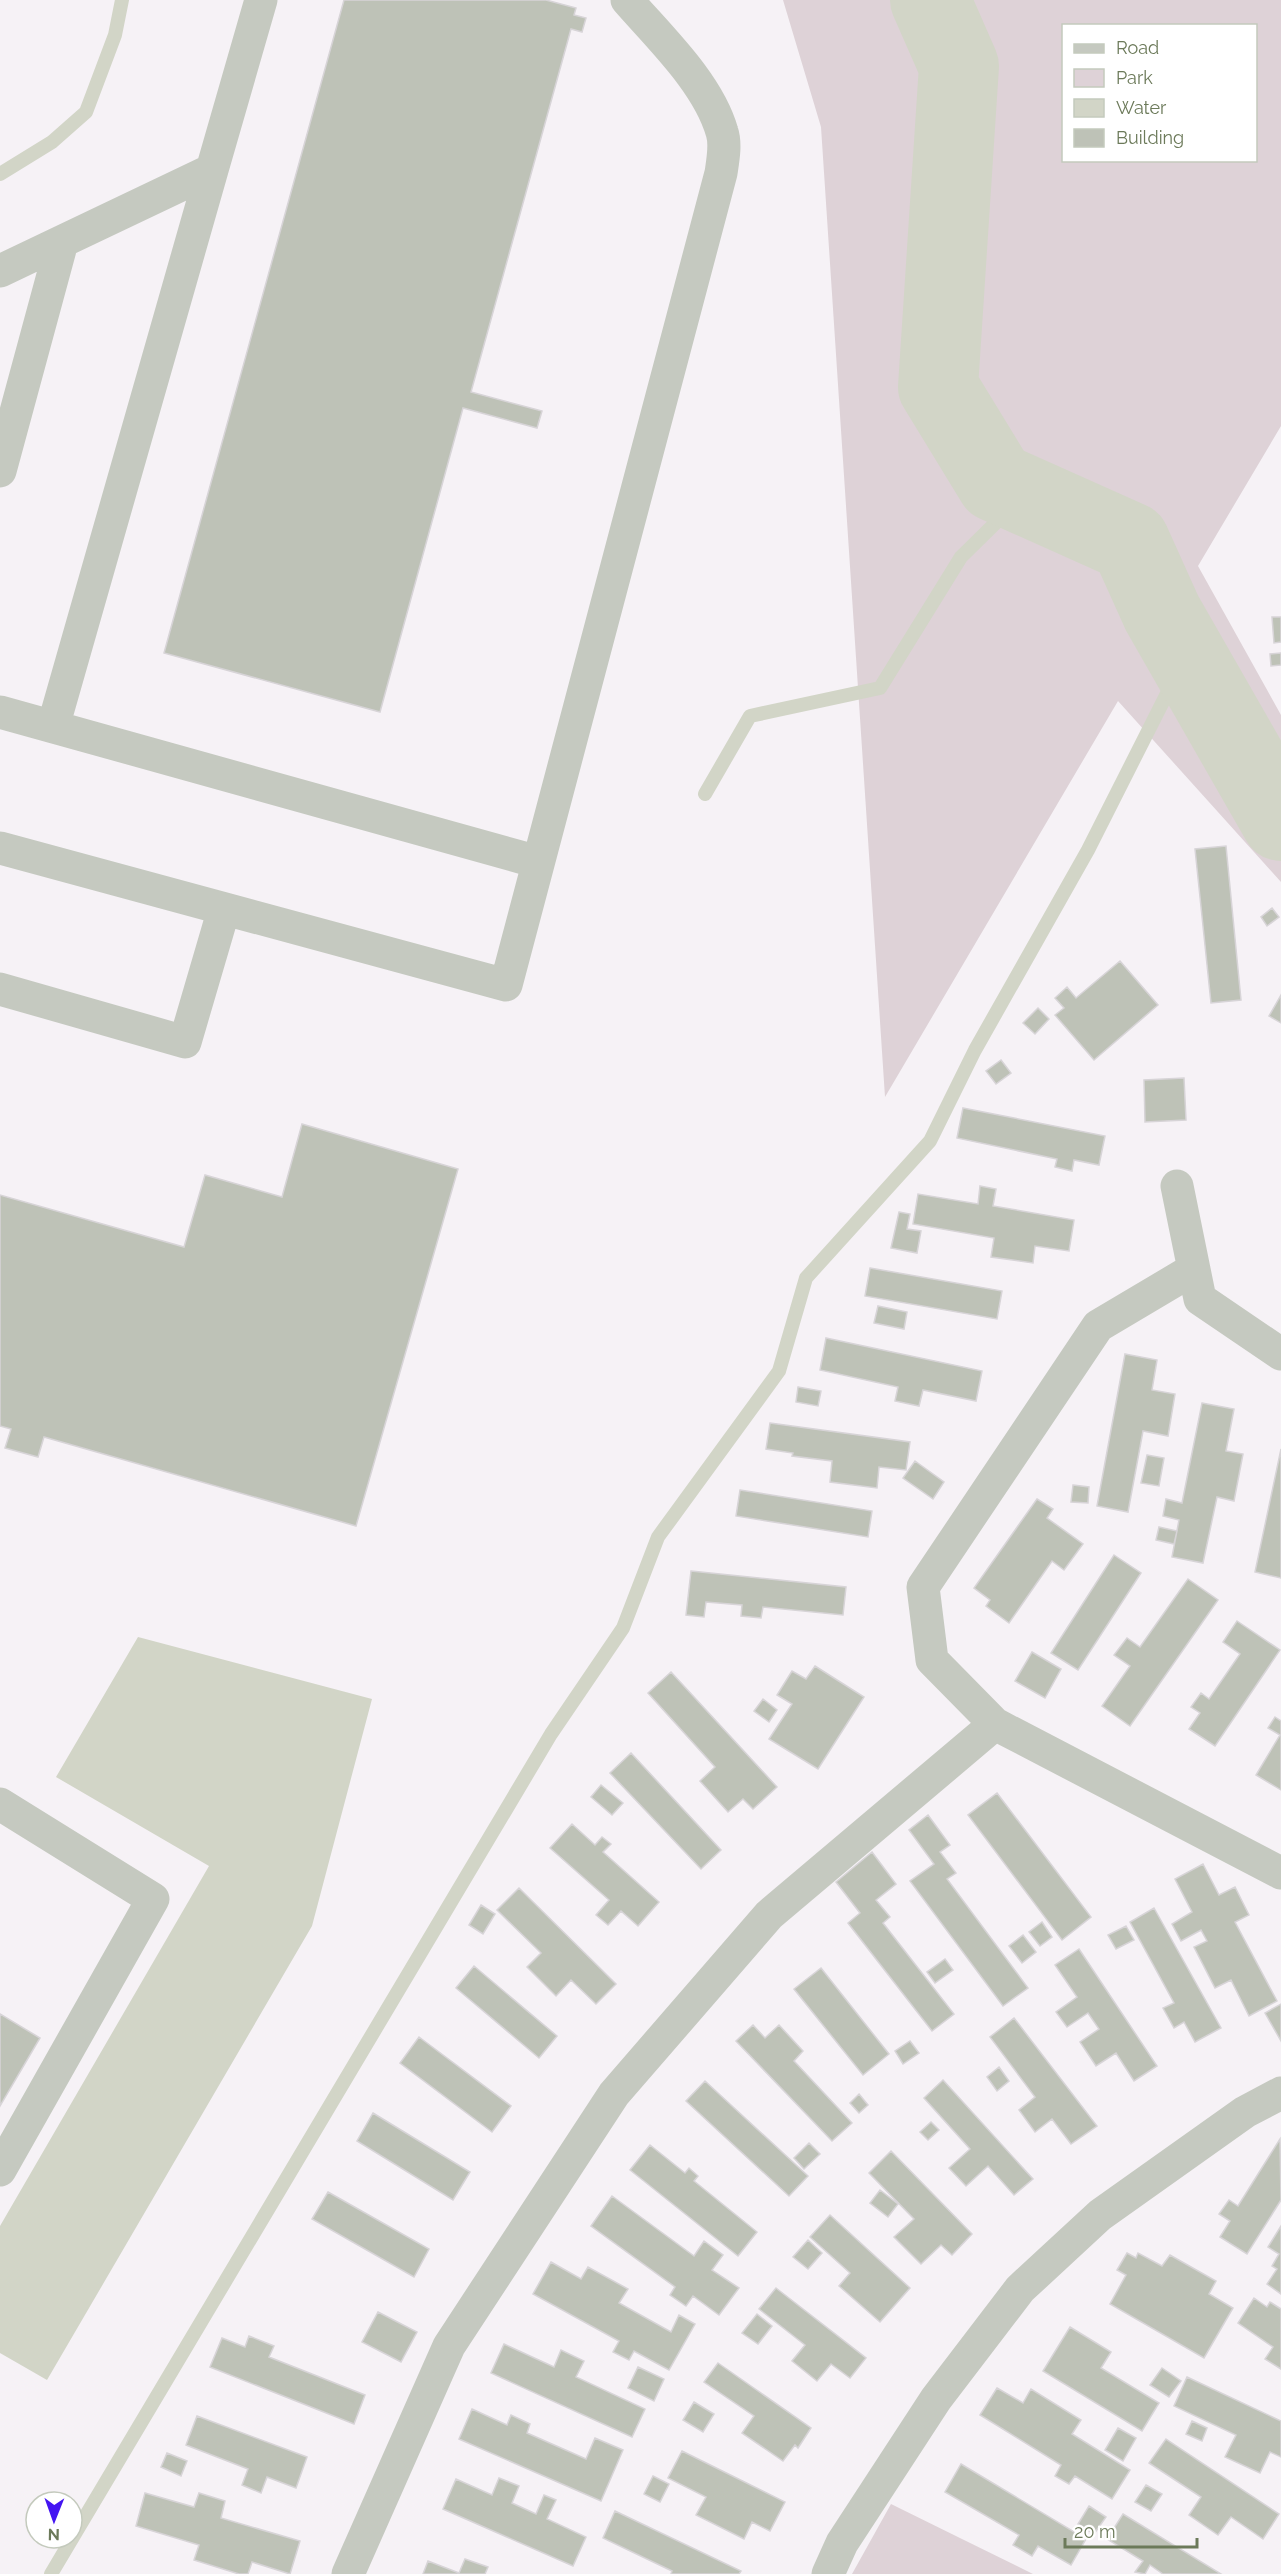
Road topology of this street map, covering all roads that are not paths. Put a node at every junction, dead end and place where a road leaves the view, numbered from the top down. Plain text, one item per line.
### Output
1 (261, 0) edge
2 (627, 0) edge
3 (212, 170) junction
4 (62, 242) junction
5 (0, 271) edge
6 (0, 471) edge
7 (0, 712) edge
8 (53, 727) junction
9 (0, 848) edge
10 (538, 862) junction
11 (224, 909) junction
12 (0, 990) edge
13 (1178, 1186) dead end
14 (1194, 1269) junction
15 (1281, 1354) edge
16 (995, 1724) junction
17 (0, 1804) edge
18 (1281, 1873) edge
19 (1281, 2092) edge
20 (0, 2170) edge
21 (348, 2574) edge
22 (828, 2574) edge

1 - 3 lane
2 - 10 lane
3 - 4 lane
3 - 8 lane
4 - 5 lane
4 - 6 lane
7 - 8 lane
8 - 10 lane
9 - 11 lane
10 - 11 lane
11 - 12 lane
13 - 14 lane
14 - 15 lane
14 - 16 lane
16 - 18 lane
16 - 21 lane
17 - 20 lane
19 - 22 lane

